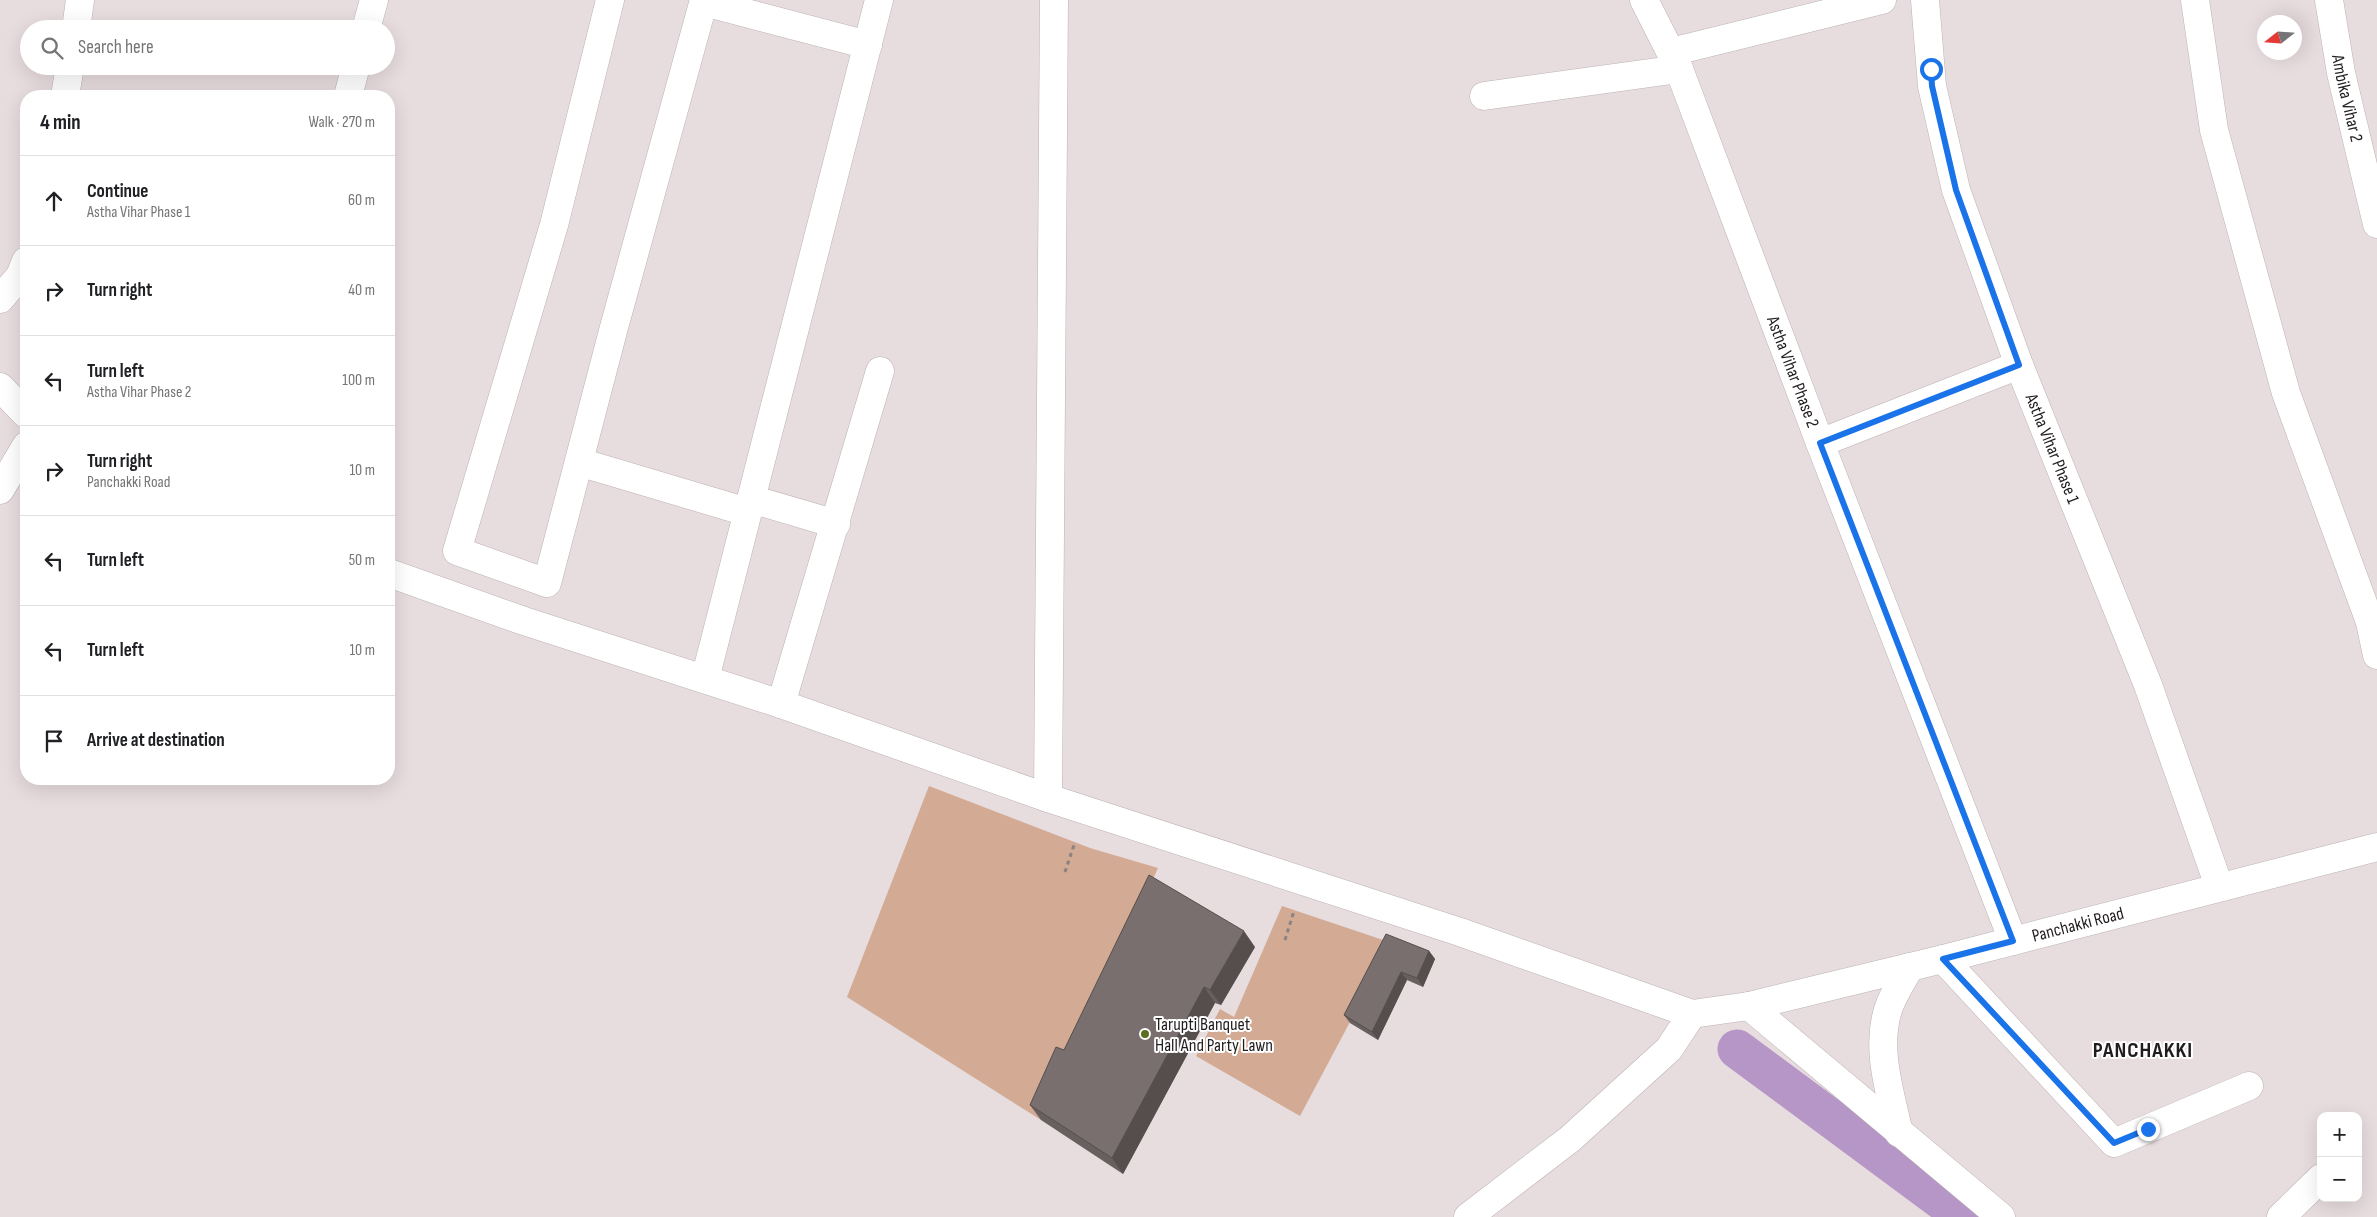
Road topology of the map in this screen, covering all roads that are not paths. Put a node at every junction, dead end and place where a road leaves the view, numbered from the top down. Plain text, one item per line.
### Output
1 (80, 0) edge
2 (374, 0) edge
3 (610, 0) edge
4 (879, 0) edge
5 (1054, 0) edge
6 (1644, 0) edge
7 (1882, 0) edge
8 (1925, 0) edge
9 (2195, 0) edge
10 (2329, 0) edge
11 (704, 1) edge
12 (1829, 6) edge
13 (77, 20) edge
14 (368, 20) edge
15 (868, 45) junction
16 (1675, 61) junction
17 (68, 75) edge
18 (354, 75) edge
19 (66, 90) edge
20 (350, 90) edge
21 (1484, 96) dead end
22 (2377, 224) edge
23 (20, 276) edge
24 (0, 299) edge
25 (2019, 365) junction
26 (880, 371) dead end
27 (0, 387) edge
28 (20, 408) edge
29 (1820, 443) junction
30 (20, 456) edge
31 (579, 462) junction
32 (0, 490) edge
33 (749, 506) junction
34 (836, 524) junction
35 (395, 575) edge
36 (2377, 655) edge
37 (705, 680) junction
38 (782, 704) junction
39 (1048, 798) junction
40 (2377, 847) edge
41 (2219, 886) junction
42 (2013, 941) junction
43 (1943, 959) junction
44 (1910, 967) junction
45 (1749, 1006) junction
46 (1692, 1014) junction
47 (2249, 1086) dead end
48 (1899, 1133) junction
49 (2317, 1182) edge
50 (1468, 1217) edge
51 (2001, 1217) edge
52 (2281, 1217) edge

1 - 13 street
2 - 14 street
3 - 31 street
4 - 15 street
5 - 39 street
6 - 16 street, Astha Vihar Phase 2
7 - 12 street
8 - 25 street, Astha Vihar Phase 1
9 - 36 street
10 - 22 street, Ambika Vihar 2
11 - 15 street
11 - 31 street
12 - 16 street
15 - 33 street
16 - 21 street
16 - 29 street, Astha Vihar Phase 2
17 - 19 street
18 - 20 street
23 - 24 street
25 - 29 street
25 - 41 street, Astha Vihar Phase 1
26 - 34 street
27 - 28 street
29 - 42 street, Astha Vihar Phase 2
30 - 32 street
31 - 33 street
33 - 34 street
33 - 37 street
34 - 38 street
35 - 37 street
37 - 38 street
38 - 39 street
39 - 46 street
40 - 41 street, Panchakki Road
41 - 42 street, Panchakki Road
42 - 43 street, Panchakki Road
43 - 44 street, Panchakki Road
43 - 47 street
44 - 45 street, Panchakki Road
44 - 48 street
45 - 46 street, Panchakki Road
45 - 48 street
46 - 50 street
48 - 51 street
49 - 52 street

